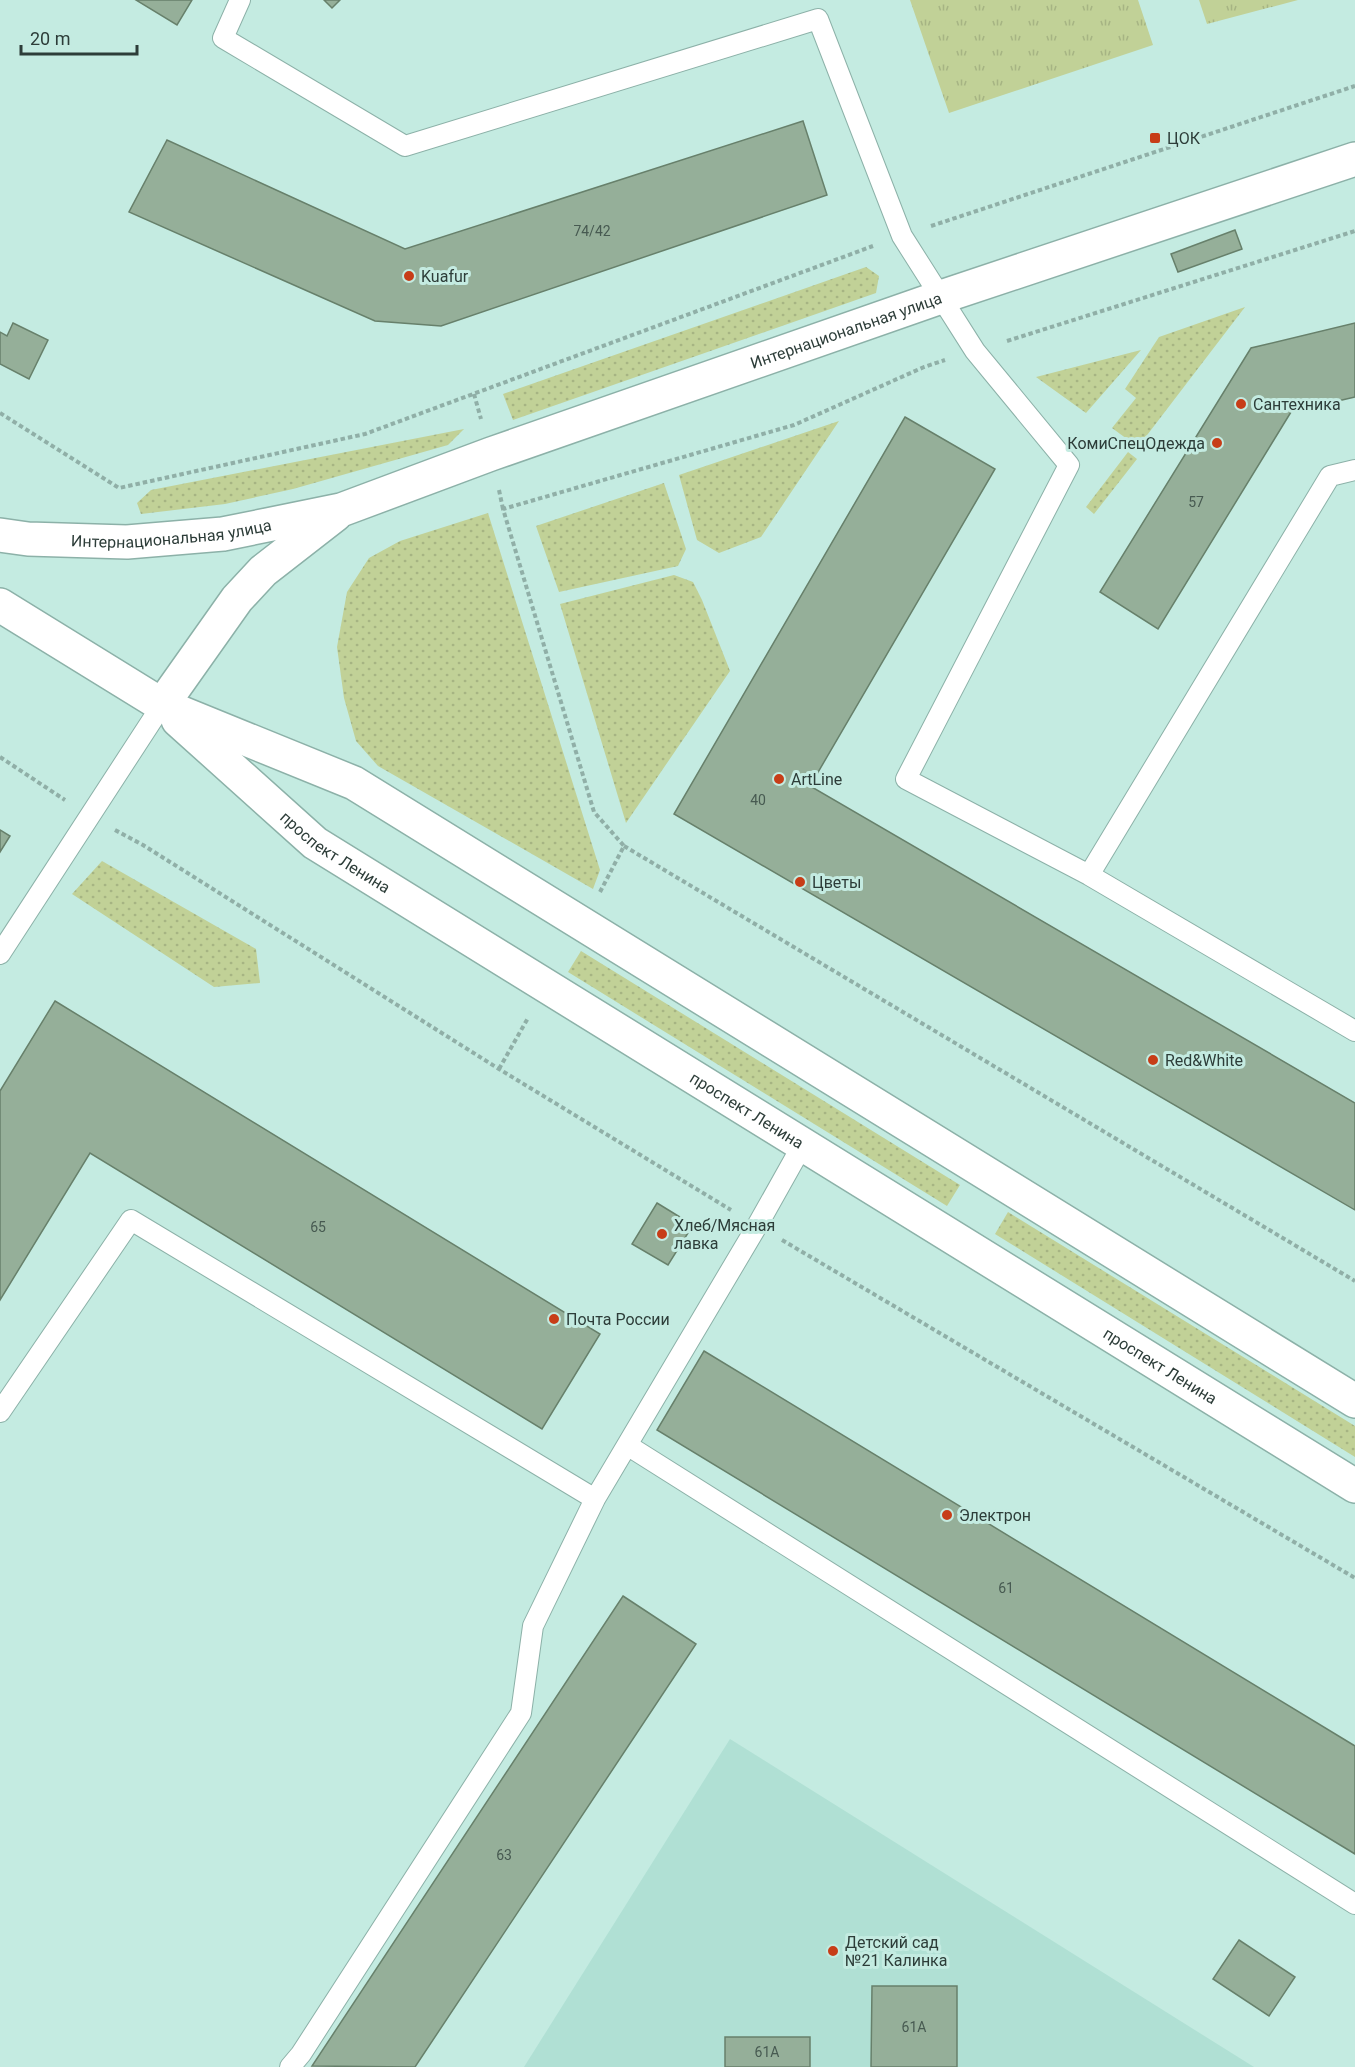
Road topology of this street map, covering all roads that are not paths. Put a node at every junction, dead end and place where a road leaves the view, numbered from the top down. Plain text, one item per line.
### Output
1 (240, 0) edge
2 (1355, 159) edge
3 (941, 297) junction
4 (1355, 470) edge
5 (341, 510) junction
6 (0, 535) edge
7 (0, 605) edge
8 (162, 705) junction
9 (1089, 875) junction
10 (0, 954) edge
11 (1355, 1031) edge
12 (802, 1144) junction
13 (1355, 1401) edge
14 (0, 1412) edge
15 (627, 1445) junction
16 (1355, 1486) edge
17 (595, 1499) junction
18 (1355, 1904) edge
19 (290, 2067) edge

1 - 3 lane
2 - 3 main road, Интернациональная улица
3 - 5 main road, Интернациональная улица
3 - 9 lane
4 - 9 lane
5 - 6 main road, Интернациональная улица
5 - 8 main road, Интернациональная улица
7 - 8 main road, проспект Ленина
8 - 10 lane
8 - 12 main road, проспект Ленина
8 - 13 main road, проспект Ленина
9 - 11 lane
12 - 15 lane
12 - 16 main road, проспект Ленина
14 - 17 lane
15 - 17 lane
15 - 18 lane
17 - 19 lane

